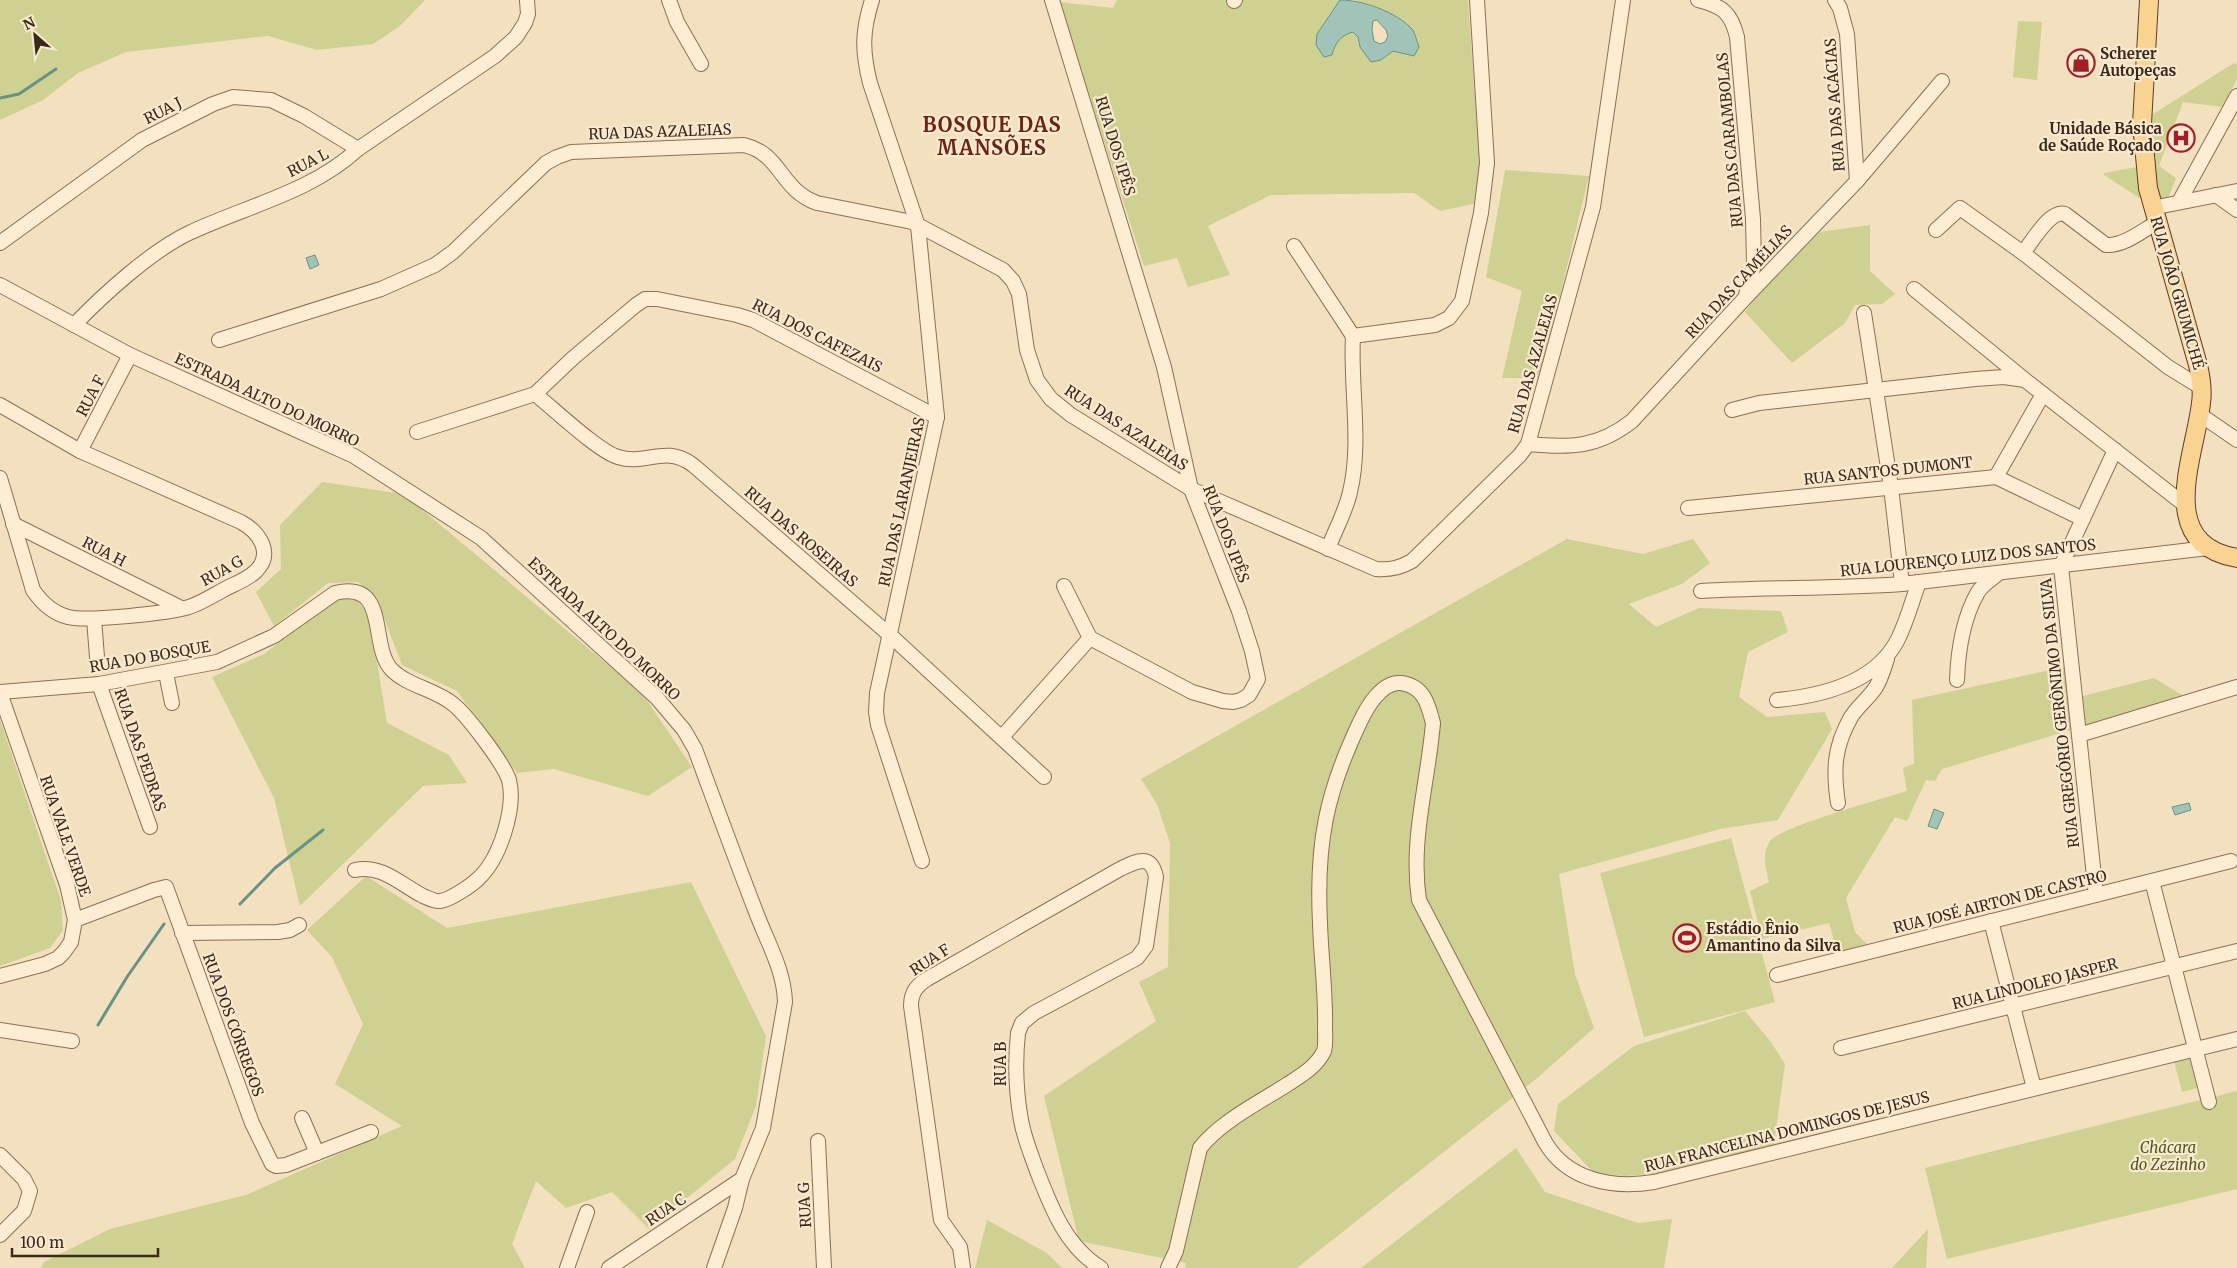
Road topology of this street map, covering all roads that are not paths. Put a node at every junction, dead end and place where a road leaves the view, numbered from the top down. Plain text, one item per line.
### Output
1 (669, 0) edge
2 (872, 0) edge
3 (1052, 0) edge
4 (1477, 0) edge
5 (1623, 0) edge
6 (1698, 0) edge
7 (1835, 0) edge
8 (2148, 0) edge
9 (527, 1) edge
10 (701, 64) dead end
11 (1942, 81) dead end
12 (2237, 96) edge
13 (358, 149) junction
14 (1857, 181) junction
15 (2237, 191) edge
16 (2216, 195) junction
17 (2179, 202) junction
18 (2237, 210) edge
19 (2154, 215) junction
20 (918, 226) junction
21 (1936, 230) dead end
22 (0, 243) edge
23 (1294, 246) dead end
24 (2023, 253) junction
25 (0, 285) edge
26 (1914, 288) dead end
27 (1745, 298) junction
28 (1864, 313) dead end
29 (74, 325) junction
30 (1353, 336) junction
31 (219, 340) dead end
32 (130, 355) junction
33 (2025, 380) junction
34 (2202, 388) junction
35 (1875, 390) junction
36 (535, 394) junction
37 (2043, 394) junction
38 (0, 405) edge
39 (1732, 410) dead end
40 (2200, 414) junction
41 (937, 417) junction
42 (417, 432) dead end
43 (2237, 440) edge
44 (1528, 444) junction
45 (2115, 450) junction
46 (80, 452) junction
47 (1996, 477) junction
48 (0, 478) edge
49 (1891, 487) junction
50 (1191, 489) junction
51 (2185, 505) junction
52 (1688, 508) dead end
53 (2083, 519) junction
54 (13, 524) junction
55 (2208, 548) junction
56 (1328, 549) junction
57 (2237, 558) edge
58 (2061, 566) junction
59 (2000, 573) junction
60 (1919, 582) junction
61 (1902, 584) junction
62 (1064, 586) dead end
63 (1701, 591) dead end
64 (181, 608) junction
65 (94, 619) junction
66 (891, 636) junction
67 (1090, 638) junction
68 (1889, 653) junction
69 (97, 657) dead end
70 (166, 673) junction
71 (1957, 680) dead end
72 (99, 684) junction
73 (2237, 687) edge
74 (0, 692) edge
75 (1777, 700) dead end
76 (172, 702) dead end
77 (2079, 735) junction
78 (1002, 737) junction
79 (1044, 777) dead end
80 (1838, 803) dead end
81 (150, 827) dead end
82 (2231, 860) dead end
83 (922, 861) dead end
84 (355, 870) dead end
85 (1156, 877) joint
86 (2152, 881) junction
87 (2096, 895) junction
88 (75, 920) junction
89 (1991, 921) junction
90 (299, 925) dead end
91 (182, 933) junction
92 (2237, 951) edge
93 (2174, 966) junction
94 (1777, 975) dead end
95 (0, 976) edge
96 (2013, 1006) junction
97 (0, 1030) edge
98 (2237, 1039) edge
99 (72, 1041) dead end
100 (1841, 1048) dead end
101 (2195, 1050) junction
102 (2034, 1088) junction
103 (2209, 1102) dead end
104 (302, 1118) dead end
105 (371, 1132) dead end
106 (818, 1141) dead end
107 (317, 1153) junction
108 (0, 1155) edge
109 (742, 1179) junction
110 (587, 1212) dead end
111 (0, 1235) edge
112 (1166, 1266) edge
113 (567, 1268) edge
114 (608, 1268) edge
115 (714, 1268) edge
116 (824, 1268) edge
117 (963, 1268) edge
118 (1101, 1268) edge

1 - 10 street
2 - 20 street, RUA DAS LARANJEIRAS
3 - 50 street, RUA DOS IPÊS
4 - 30 street
5 - 44 street, RUA DAS AZALEIAS
6 - 27 street, RUA DAS CARAMBOLAS
7 - 14 street, RUA DAS ACÁCIAS
8 - 19 main road, RUA JOÃO GRUMICHÉ
9 - 13 street, RUA L
11 - 14 street, RUA DAS CAMÉLIAS
12 - 17 street
13 - 22 street, RUA J
13 - 29 street, RUA L
14 - 27 street, RUA DAS CAMÉLIAS
15 - 16 street
16 - 17 street
16 - 18 street
17 - 19 street
19 - 24 street
19 - 34 main road, RUA JOÃO GRUMICHÉ
20 - 31 street, RUA DAS AZALEIAS
20 - 41 street, RUA DAS LARANJEIRAS
20 - 50 street, RUA DAS AZALEIAS
21 - 24 street
23 - 30 street
24 - 34 street
25 - 29 street, ESTRADA ALTO DO MORRO
26 - 33 street
27 - 44 street, RUA DAS CAMÉLIAS
28 - 35 street
29 - 32 street, ESTRADA ALTO DO MORRO
30 - 56 street
32 - 46 street, RUA F
32 - 109 street, ESTRADA ALTO DO MORRO
33 - 35 street
33 - 37 street
34 - 40 main road, RUA JOÃO GRUMICHÉ
35 - 39 street
35 - 49 street
36 - 41 street, RUA DOS CAFEZAIS
36 - 42 street, RUA DOS CAFEZAIS
36 - 66 street, RUA DAS ROSEIRAS
37 - 45 street
37 - 47 street
38 - 46 street, RUA G
40 - 43 street
40 - 51 main road, RUA JOÃO GRUMICHÉ
41 - 66 street, RUA DAS LARANJEIRAS
44 - 56 street, RUA DAS AZALEIAS
45 - 51 street
45 - 53 street, RUA GREGÓRIO GERÔNIMO DA SILVA
46 - 64 street, RUA G
47 - 49 street, RUA SANTOS DUMONT
47 - 53 street
48 - 54 street, RUA G
49 - 52 street, RUA SANTOS DUMONT
49 - 61 street
50 - 56 street, RUA DAS AZALEIAS
50 - 67 street, RUA DOS IPÊS
51 - 55 main road, RUA JOÃO GRUMICHÉ
53 - 58 street, RUA GREGÓRIO GERÔNIMO DA SILVA
54 - 64 street, RUA H
54 - 65 street, RUA G
55 - 57 main road
55 - 58 street, RUA LOURENÇO LUIZ DOS SANTOS
58 - 59 street, RUA LOURENÇO LUIZ DOS SANTOS
58 - 77 street, RUA GREGÓRIO GERÔNIMO DA SILVA
59 - 60 street, RUA LOURENÇO LUIZ DOS SANTOS
59 - 71 street
60 - 61 street, RUA LOURENÇO LUIZ DOS SANTOS
60 - 68 street
61 - 63 street, RUA LOURENÇO LUIZ DOS SANTOS
62 - 67 street
64 - 65 street, RUA G
65 - 69 street
66 - 78 street, RUA DAS ROSEIRAS
66 - 83 street, RUA DAS LARANJEIRAS
67 - 78 street
68 - 75 street
68 - 80 street
70 - 72 street, RUA DO BOSQUE
70 - 76 street
70 - 84 street, RUA DO BOSQUE
72 - 74 street, RUA DO BOSQUE
72 - 81 street, RUA DAS PEDRAS
73 - 77 street
74 - 88 street, RUA VALE VERDE
77 - 87 street, RUA GREGÓRIO GERÔNIMO DA SILVA
78 - 79 street, RUA DAS ROSEIRAS
82 - 86 street, RUA JOSÉ AIRTON DE CASTRO
85 - 117 street, RUA F
85 - 118 street, RUA B
86 - 87 street, RUA JOSÉ AIRTON DE CASTRO
86 - 93 street
87 - 89 street, RUA JOSÉ AIRTON DE CASTRO
88 - 91 street, RUA DOS CÓRREGOS
88 - 95 street, RUA VALE VERDE
89 - 94 street, RUA JOSÉ AIRTON DE CASTRO
89 - 96 street
90 - 91 street
91 - 107 street, RUA DOS CÓRREGOS
92 - 93 street, RUA LINDOLFO JASPER
93 - 96 street, RUA LINDOLFO JASPER
93 - 101 street
96 - 100 street, RUA LINDOLFO JASPER
96 - 102 street
97 - 99 street
98 - 101 street, RUA FRANCELINA DOMINGOS DE JESUS
101 - 102 street, RUA FRANCELINA DOMINGOS DE JESUS
101 - 103 street
102 - 112 street, RUA FRANCELINA DOMINGOS DE JESUS
104 - 107 street
105 - 107 street, RUA DOS CÓRREGOS
106 - 116 street, RUA G
108 - 111 street
109 - 114 street, RUA C
109 - 115 street, ESTRADA ALTO DO MORRO
110 - 113 street

